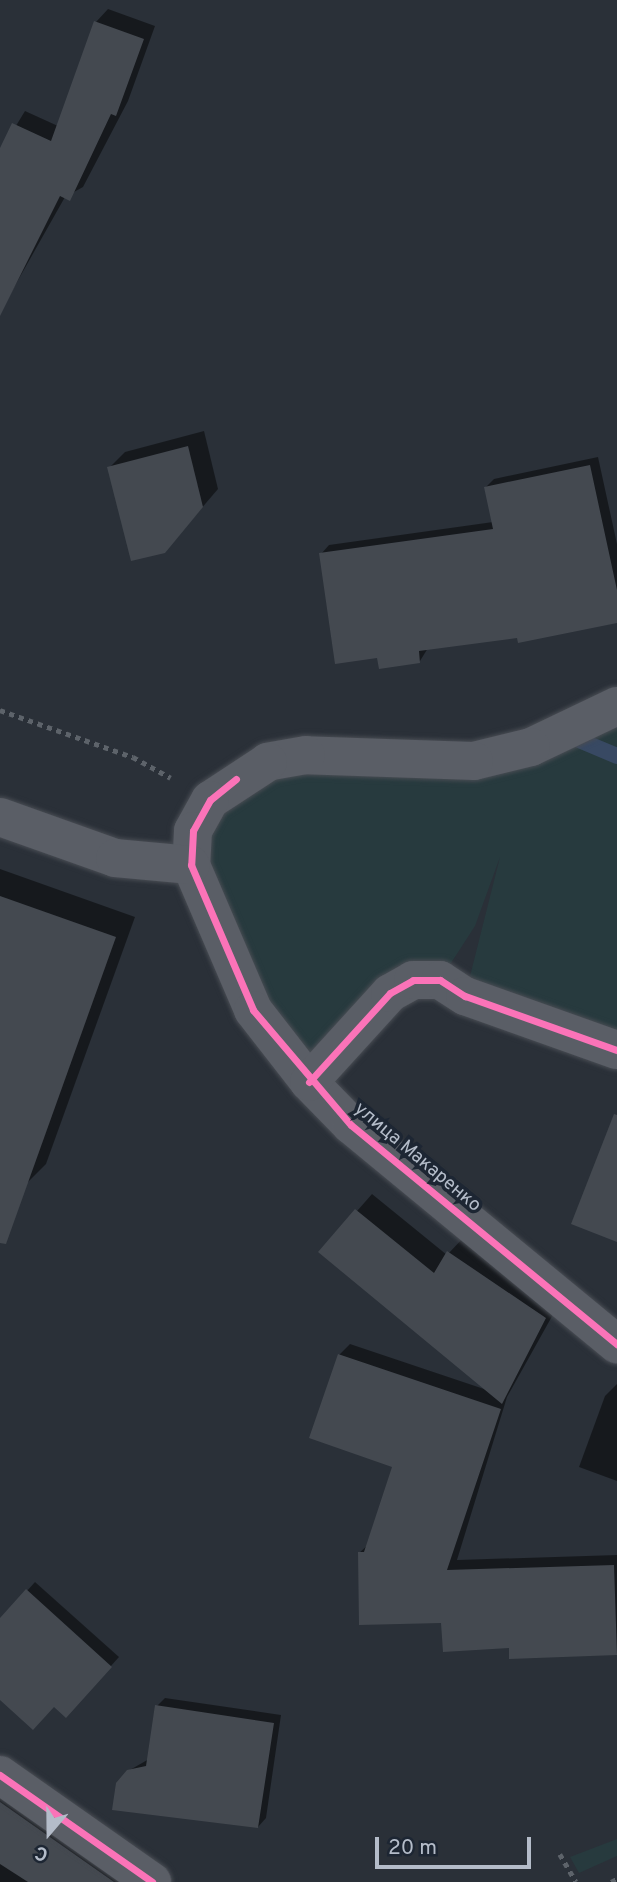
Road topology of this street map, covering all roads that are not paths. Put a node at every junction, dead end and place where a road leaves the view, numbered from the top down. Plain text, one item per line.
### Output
1 (617, 706) edge
2 (0, 817) edge
3 (191, 865) junction
4 (617, 1051) edge
5 (309, 1082) junction
6 (617, 1344) edge
7 (0, 1775) edge
8 (152, 1882) edge

1 - 3 street, улица Макаренко
2 - 3 street
3 - 5 street, улица Макаренко
4 - 5 street
5 - 6 street, улица Макаренко
7 - 8 street

